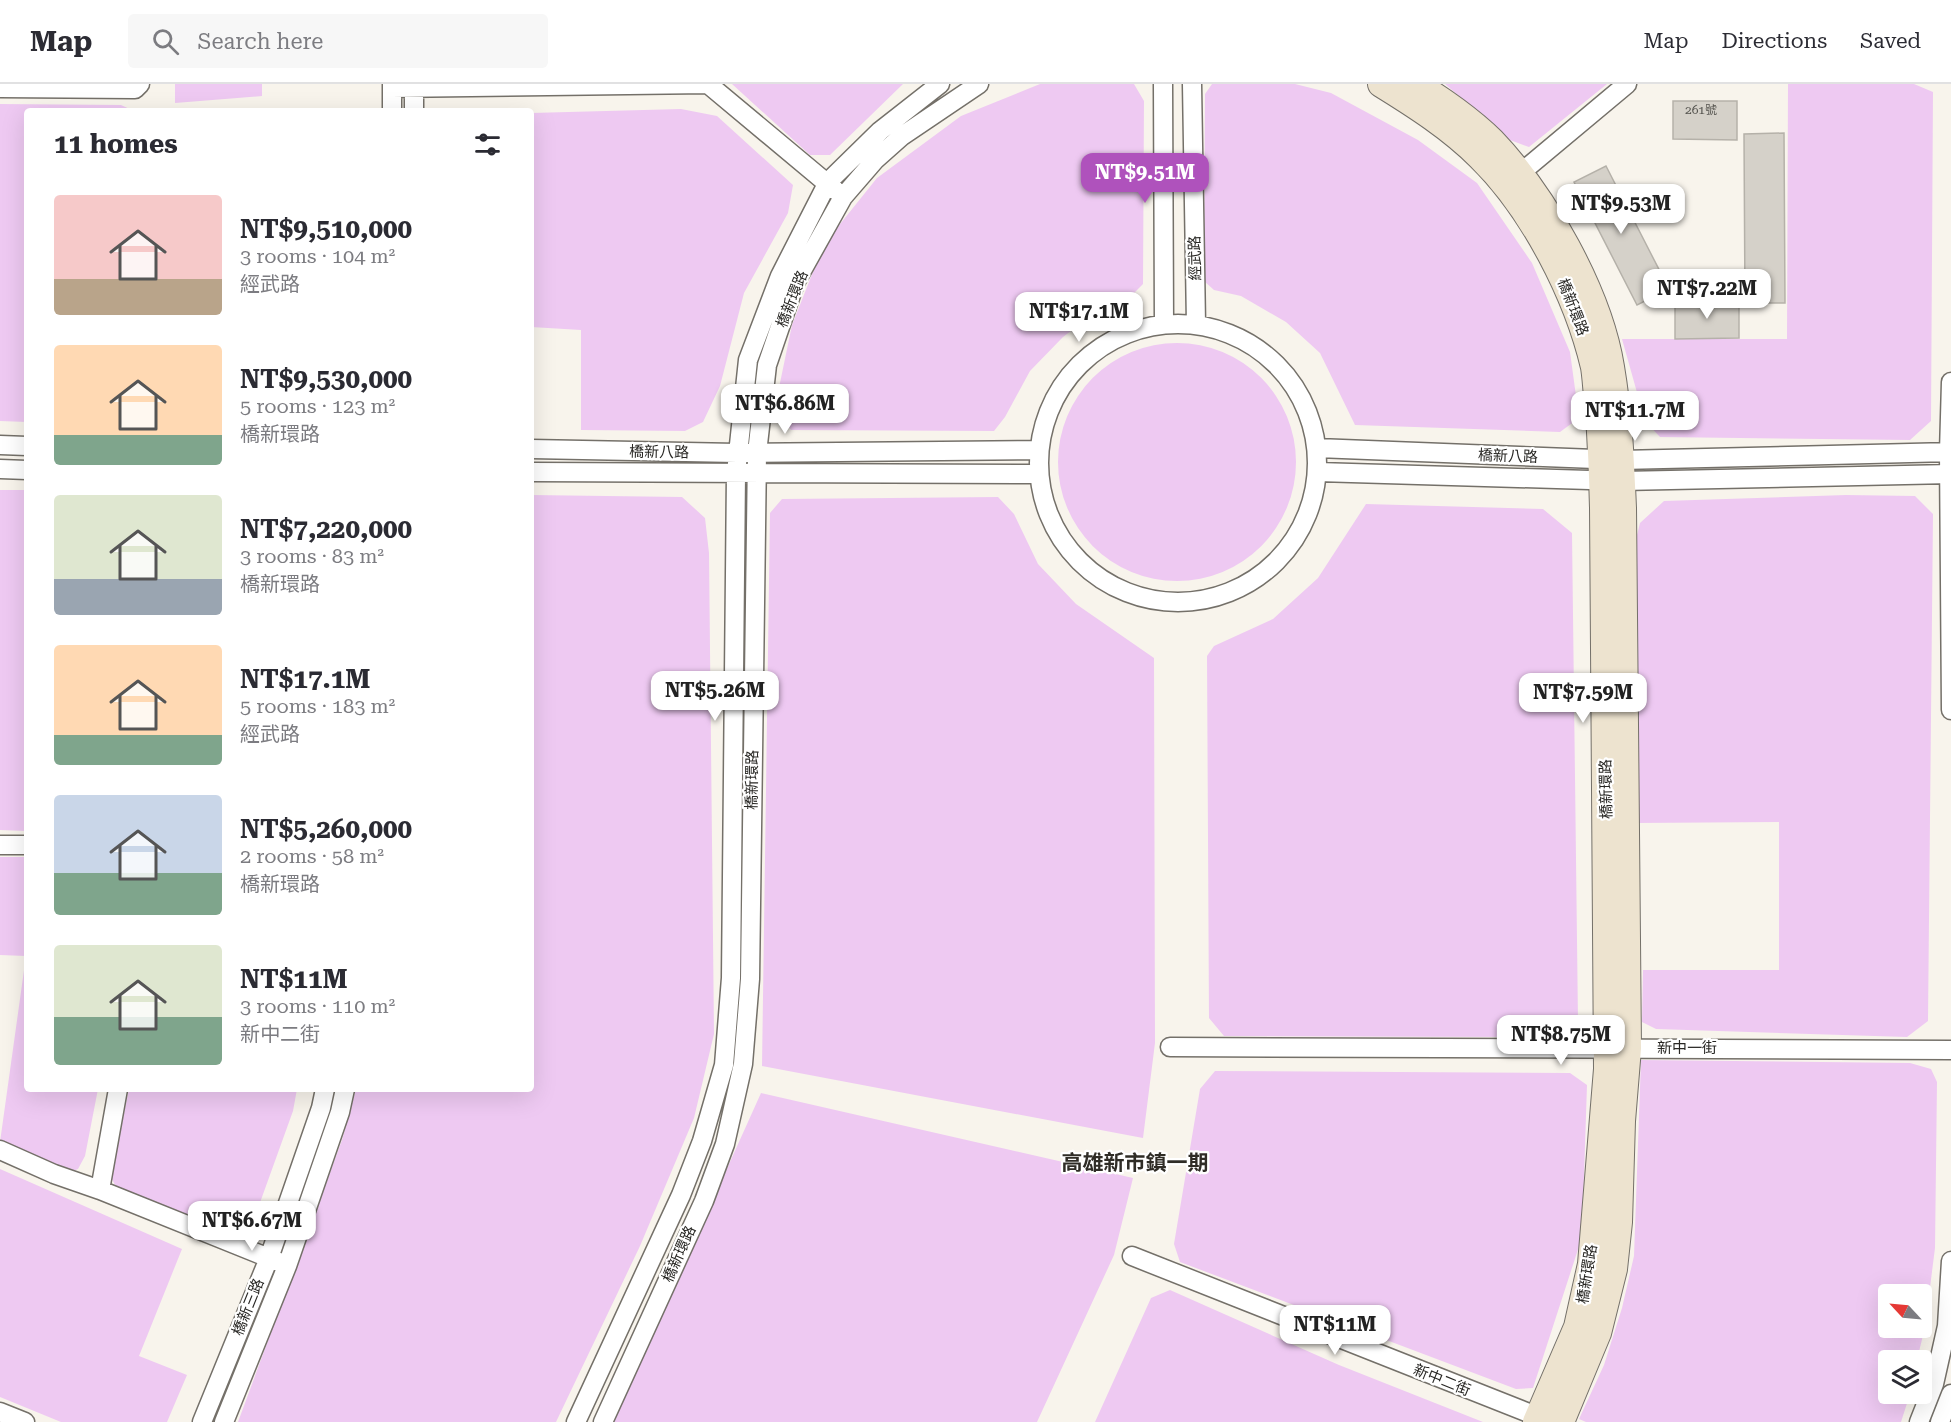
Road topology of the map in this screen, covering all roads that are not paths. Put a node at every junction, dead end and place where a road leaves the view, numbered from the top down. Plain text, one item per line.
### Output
1 (140, 84) edge
2 (708, 84) edge
3 (940, 84) edge
4 (979, 84) edge
5 (1163, 84) edge
6 (1192, 84) edge
7 (1381, 84) edge
8 (1415, 84) edge
9 (1627, 84) edge
10 (392, 86) edge
11 (414, 86) edge
12 (0, 88) edge
13 (392, 108) edge
14 (414, 108) edge
15 (1513, 180) junction
16 (828, 182) junction
17 (843, 197) junction
18 (1164, 324) junction
19 (1196, 324) junction
20 (1951, 382) edge
21 (0, 445) edge
22 (24, 446) edge
23 (1317, 448) junction
24 (534, 450) edge
25 (1039, 450) junction
26 (1950, 452) edge
27 (737, 453) junction
28 (757, 453) junction
29 (0, 470) edge
30 (24, 470) edge
31 (1612, 470) junction
32 (534, 472) edge
33 (1318, 472) junction
34 (736, 473) junction
35 (757, 473) junction
36 (1039, 474) junction
37 (1950, 474) edge
38 (1951, 710) edge
39 (0, 845) edge
40 (24, 845) edge
41 (1170, 1047) dead end
42 (1618, 1048) junction
43 (1951, 1050) edge
44 (117, 1092) edge
45 (324, 1092) edge
46 (344, 1092) edge
47 (0, 1150) edge
48 (100, 1190) junction
49 (1132, 1256) dead end
50 (269, 1258) junction
51 (1951, 1262) edge
52 (287, 1266) junction
53 (1951, 1394) edge
54 (0, 1412) edge
55 (1547, 1421) edge
56 (25, 1422) edge
57 (202, 1422) edge
58 (224, 1422) edge
59 (576, 1422) edge
60 (603, 1422) edge
61 (1919, 1422) edge
62 (1940, 1422) edge

1 - 12 street
2 - 11 street
2 - 16 street
3 - 16 street, 橋新環路
4 - 17 street, 橋新環路
5 - 18 street, 經武路
6 - 19 street, 經武路
7 - 15 street, 橋新環路
8 - 15 street, 橋新環路
9 - 15 street
10 - 11 street
10 - 13 street
11 - 14 street
15 - 31 street, 橋新環路
16 - 17 street
16 - 27 street, 橋新環路
17 - 28 street, 橋新環路
18 - 19 street
18 - 25 street
19 - 23 street
20 - 26 street
21 - 22 street
23 - 31 street, 橋新八路
23 - 33 street
24 - 27 street, 橋新八路
25 - 28 street, 橋新八路
25 - 36 street
26 - 31 street, 橋新八路
26 - 37 street
27 - 28 street, 橋新八路
27 - 34 street, 橋新環路
28 - 35 street, 橋新環路
29 - 30 street
31 - 33 street, 橋新八路
31 - 37 street, 橋新八路
31 - 42 street, 橋新環路
32 - 34 street, 橋新八路
33 - 36 street
34 - 35 street, 橋新八路
34 - 59 street, 橋新環路
35 - 36 street, 橋新八路
35 - 60 street, 橋新環路
37 - 38 street
39 - 40 street
41 - 42 street, 新中一街
42 - 43 street, 新中一街
42 - 55 street, 橋新環路
44 - 48 street
45 - 50 street, 橋新三路
46 - 52 street, 橋新三路
47 - 48 street
48 - 50 street
49 - 55 street, 新中二街
50 - 52 street
50 - 57 street, 橋新三路
51 - 61 street
52 - 58 street, 橋新三路
53 - 62 street
54 - 56 street

